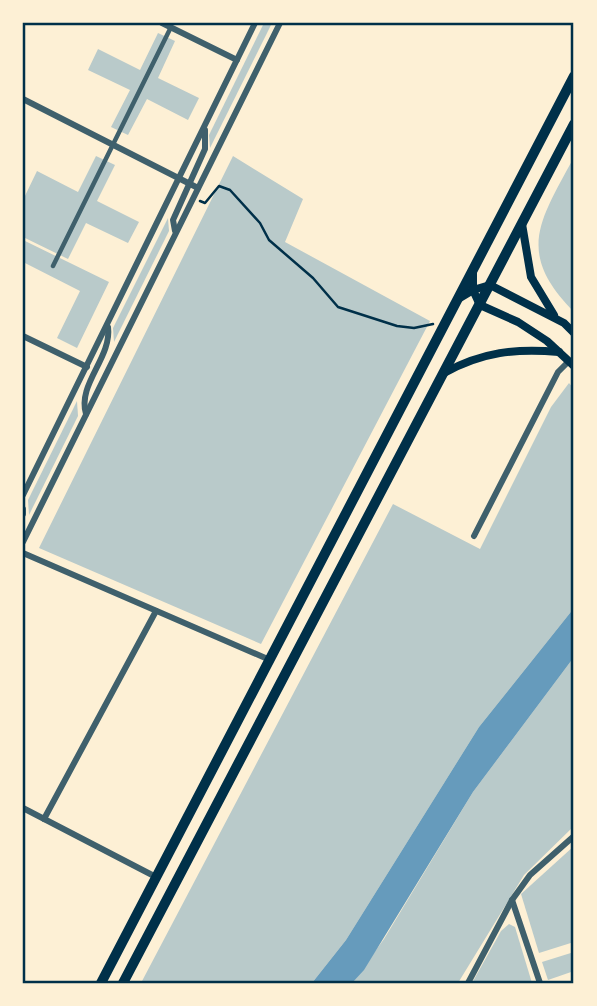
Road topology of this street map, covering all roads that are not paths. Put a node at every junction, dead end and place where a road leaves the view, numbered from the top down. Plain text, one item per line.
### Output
1 (162, 23) edge
2 (255, 23) edge
3 (280, 23) edge
4 (171, 27) junction
5 (237, 60) junction
6 (574, 76) edge
7 (23, 99) edge
8 (574, 124) edge
9 (205, 125) junction
10 (113, 144) junction
11 (180, 178) junction
12 (188, 183) junction
13 (198, 188) junction
14 (522, 224) junction
15 (175, 233) junction
16 (53, 266) dead end
17 (474, 269) junction
18 (491, 285) junction
19 (473, 290) junction
20 (456, 301) junction
21 (480, 304) junction
22 (559, 320) junction
23 (108, 325) junction
24 (574, 333) edge
25 (23, 336) edge
26 (560, 352) junction
27 (572, 364) edge
28 (86, 367) junction
29 (96, 371) junction
30 (444, 373) junction
31 (104, 376) junction
32 (86, 414) junction
33 (23, 495) edge
34 (23, 509) edge
35 (23, 514) edge
36 (474, 536) dead end
37 (23, 542) edge
38 (23, 553) edge
39 (156, 611) junction
40 (270, 660) junction
41 (23, 808) edge
42 (44, 820) junction
43 (574, 836) edge
44 (156, 877) junction
45 (512, 900) junction
46 (132, 964) junction
47 (101, 983) edge
48 (117, 983) edge
49 (123, 983) edge
50 (468, 983) edge
51 (540, 983) edge

1 - 4 street
2 - 5 street
3 - 13 street
4 - 5 street
4 - 10 street
5 - 9 street
6 - 17 highway
7 - 10 street
8 - 14 highway
9 - 11 street
9 - 12 street
10 - 11 street
10 - 16 street
11 - 12 street
11 - 23 street
12 - 13 street
12 - 15 street
13 - 15 street
14 - 18 highway
14 - 22 main road
15 - 31 street
17 - 19 main road
17 - 20 highway
18 - 19 main road
18 - 21 highway
18 - 22 main road
19 - 20 main road
19 - 21 main road
20 - 40 highway
21 - 26 main road
21 - 30 highway
22 - 24 main road
23 - 28 street
23 - 29 street
25 - 28 street
26 - 27 main road
26 - 30 main road
27 - 36 street
28 - 29 street
28 - 33 street
29 - 31 street
29 - 32 street
30 - 46 highway
31 - 32 street
32 - 37 street
34 - 35 street
38 - 39 street
39 - 40 street
39 - 42 street
40 - 44 highway
41 - 42 street
42 - 44 street
43 - 45 street
44 - 47 highway
45 - 50 street
45 - 51 street
46 - 48 street
46 - 49 highway

